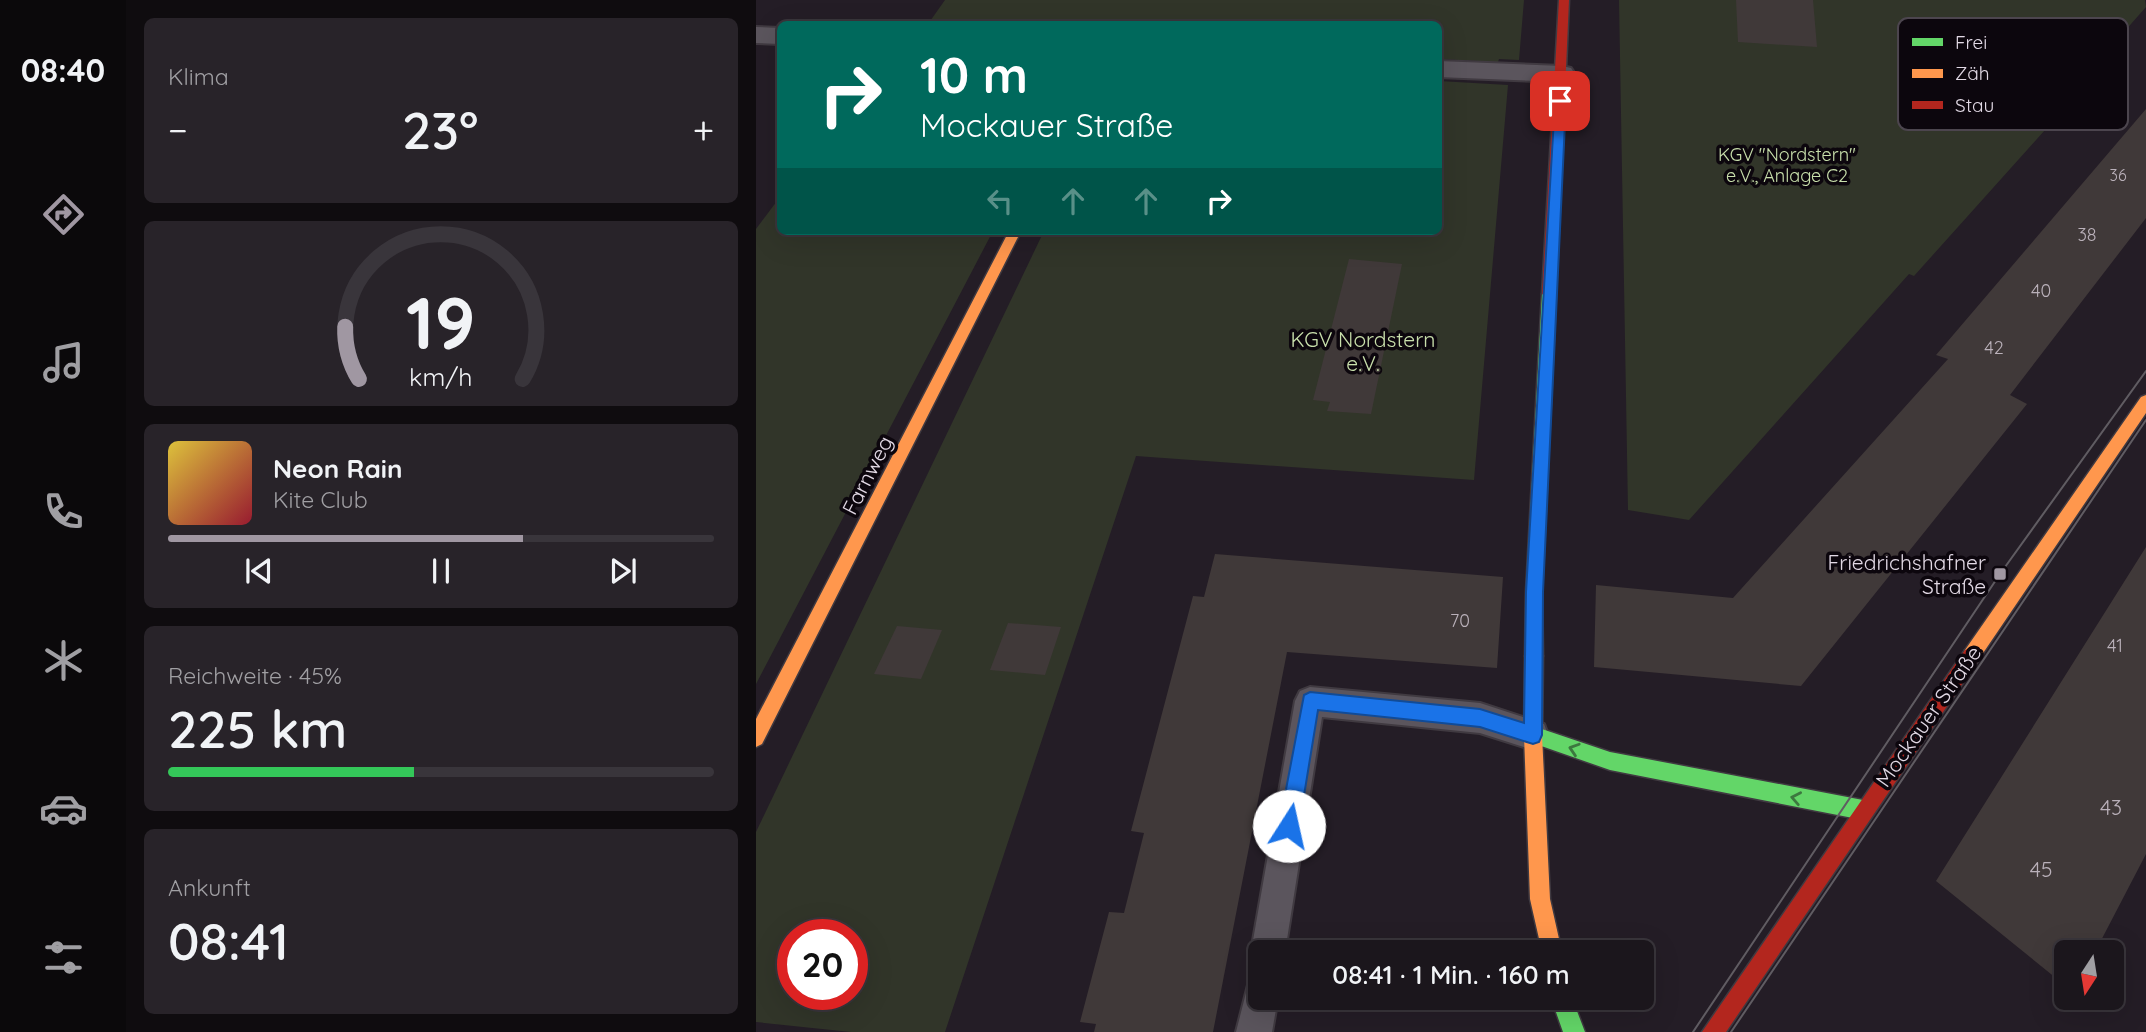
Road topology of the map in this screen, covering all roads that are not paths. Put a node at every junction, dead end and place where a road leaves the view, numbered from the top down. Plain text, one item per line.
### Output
1 (1564, 0) edge
2 (756, 35) edge
3 (777, 36) edge
4 (1442, 69) edge
5 (1562, 74) junction
6 (1014, 235) edge
7 (2146, 401) edge
8 (1533, 735) junction
9 (756, 738) edge
10 (1863, 810) junction
11 (1270, 940) edge
12 (1549, 940) edge
13 (1258, 1010) edge
14 (1566, 1010) edge
15 (1254, 1032) edge
16 (1574, 1032) edge
17 (1713, 1032) edge

1 - 5 main road
2 - 3 street
4 - 5 street
5 - 8 main road
6 - 9 main road, Farnweg
7 - 10 main road, Mockauer Straße
10 -> 8 main road
8 - 11 lane
8 - 12 main road
10 - 17 main road, Mockauer Straße
13 - 15 lane
14 - 16 main road

